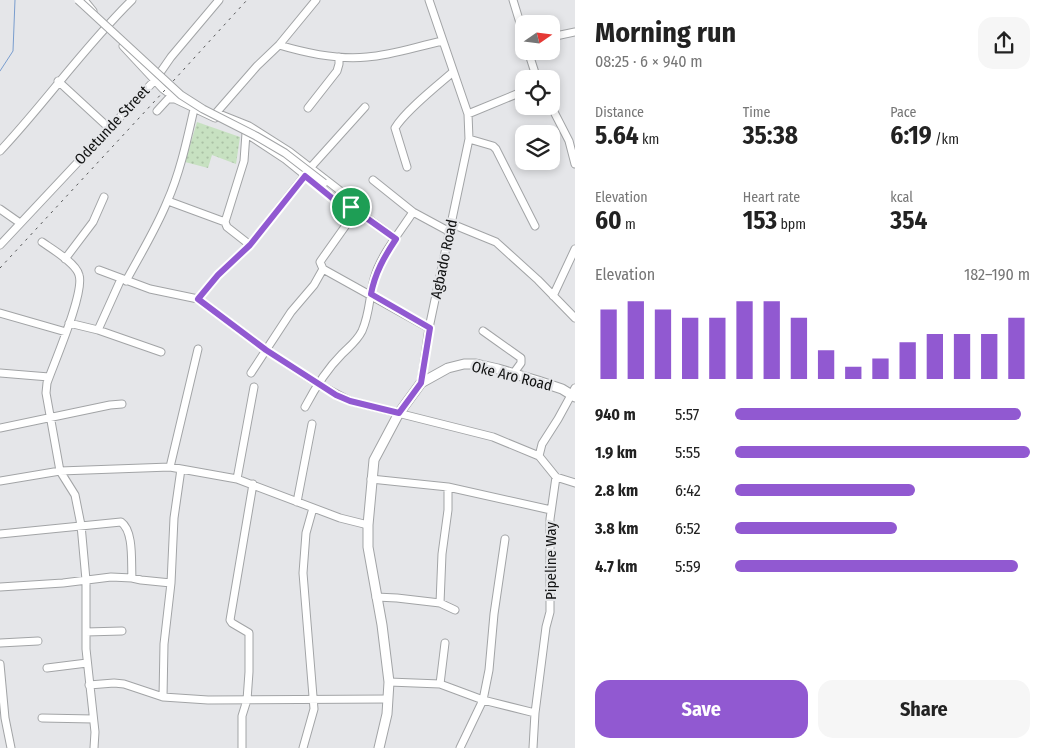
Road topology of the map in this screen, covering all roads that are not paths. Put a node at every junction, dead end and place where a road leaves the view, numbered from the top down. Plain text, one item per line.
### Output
1 (78, 0) edge
2 (84, 0) edge
3 (132, 0) edge
4 (219, 0) edge
5 (316, 0) edge
6 (429, 0) edge
7 (513, 0) edge
8 (518, 15) edge
9 (106, 26) junction
10 (575, 32) edge
11 (560, 35) edge
12 (443, 40) junction
13 (279, 45) junction
14 (339, 56) junction
15 (453, 72) junction
16 (155, 80) junction
17 (58, 81) junction
18 (515, 95) edge
19 (365, 107) dead end
20 (308, 108) dead end
21 (194, 109) junction
22 (157, 111) dead end
23 (216, 113) junction
24 (468, 114) junction
25 (557, 115) edge
26 (110, 128) junction
27 (246, 133) junction
28 (470, 139) junction
29 (572, 139) edge
30 (0, 151) edge
31 (575, 164) edge
32 (407, 166) dead end
33 (311, 167) junction
34 (305, 176) junction
35 (373, 180) dead end
36 (104, 196) dead end
37 (168, 201) junction
38 (0, 209) edge
39 (354, 209) junction
40 (413, 212) junction
41 (225, 222) junction
42 (20, 223) junction
43 (452, 224) junction
44 (535, 226) dead end
45 (450, 232) junction
46 (396, 239) junction
47 (42, 242) dead end
48 (0, 245) edge
49 (250, 245) junction
50 (575, 249) edge
51 (65, 259) junction
52 (323, 269) junction
53 (99, 270) dead end
54 (124, 280) junction
55 (371, 294) junction
56 (553, 296) junction
57 (198, 299) junction
58 (0, 313) edge
59 (575, 318) edge
60 (69, 323) junction
61 (430, 328) junction
62 (98, 330) junction
63 (483, 331) dead end
64 (66, 332) junction
65 (198, 349) dead end
66 (266, 350) junction
67 (161, 352) dead end
68 (0, 373) edge
69 (251, 373) dead end
70 (513, 374) junction
71 (49, 377) junction
72 (421, 383) junction
73 (318, 384) junction
74 (254, 387) dead end
75 (574, 393) edge
76 (122, 404) dead end
77 (305, 407) dead end
78 (399, 413) junction
79 (50, 418) junction
80 (312, 424) dead end
81 (0, 428) edge
82 (539, 456) junction
83 (170, 467) junction
84 (181, 469) junction
85 (60, 471) junction
86 (556, 477) junction
87 (237, 479) junction
88 (371, 479) junction
89 (0, 481) edge
90 (575, 483) edge
91 (253, 484) junction
92 (448, 487) junction
93 (297, 502) junction
94 (313, 508) junction
95 (551, 510) junction
96 (81, 525) junction
97 (368, 525) junction
98 (0, 534) edge
99 (505, 540) dead end
100 (132, 578) junction
101 (86, 580) junction
102 (170, 583) junction
103 (0, 587) edge
104 (376, 597) junction
105 (440, 603) junction
106 (455, 610) dead end
107 (122, 631) dead end
108 (86, 632) junction
109 (38, 641) dead end
110 (0, 643) edge
111 (445, 643) dead end
112 (87, 663) junction
113 (0, 664) edge
114 (47, 668) dead end
115 (389, 682) junction
116 (440, 684) junction
117 (89, 685) junction
118 (163, 697) junction
119 (388, 699) junction
120 (247, 700) junction
121 (313, 700) junction
122 (483, 700) junction
123 (535, 713) junction
124 (42, 718) dead end
125 (94, 719) junction
126 (11, 748) edge
127 (94, 748) edge
128 (242, 748) edge
129 (303, 748) edge
130 (379, 748) edge
131 (460, 748) edge
132 (533, 748) edge

1 - 39 street, bridge
2 - 9 street
3 - 9 street
4 - 16 street, Odetunde Street
5 - 13 street
6 - 12 street, Agbado Road
7 - 8 street
9 - 16 street
9 - 17 street
10 - 11 street
12 - 14 street
12 - 15 street, Agbado Road
13 - 14 street
13 - 23 street
14 - 20 street
15 - 24 street, Agbado Road
15 - 32 street
16 - 23 street
16 - 26 street, Odetunde Street
17 - 26 street
17 - 30 street
18 - 24 street
19 - 33 street
21 - 22 street
21 - 27 street
21 - 37 street
23 - 33 street
24 - 28 street, Agbado Road
25 - 29 street
26 - 42 street, Odetunde Street
27 - 34 street
27 - 41 street
28 - 43 street, Agbado Road
28 - 44 street
29 - 31 street
33 - 39 street
34 - 39 street
34 - 49 street
35 - 40 street
36 - 51 street
37 - 41 street
37 - 54 street
38 - 42 street
39 - 46 street
39 - 52 street
40 - 45 street
40 - 46 street
41 - 49 street
42 - 48 street, Odetunde Street
43 - 45 street, Agbado Road
43 - 56 street
45 - 61 street, Agbado Road
46 - 55 street
47 - 51 street
49 - 57 street
50 - 56 street
51 - 60 street
52 - 55 street
52 - 66 street
53 - 54 street
54 - 57 street
54 - 62 street
55 - 61 street
55 - 73 street
56 - 59 street
57 - 66 street
58 - 64 street
60 - 62 street
60 - 64 street
61 - 72 street, Agbado Road
62 - 67 street
63 - 70 street
64 - 71 street
65 - 83 street
66 - 69 street
66 - 73 street
68 - 71 street
70 - 72 main road, Oke Aro Road
70 - 75 main road, Oke Aro Road
71 - 79 street
72 - 78 main road, Agbado Road
73 - 77 street
73 - 78 street
74 - 87 street
75 - 82 street
76 - 79 street
78 - 82 street
78 - 88 main road, Agbado Road
79 - 81 street
79 - 85 street
80 - 93 street
82 - 86 street
83 - 84 street
83 - 85 street
84 - 87 street
84 - 102 street
85 - 89 street
85 - 96 street
86 - 90 street
86 - 95 street, Pipeline Way
87 - 91 street
88 - 92 street
88 - 97 main road, Agbado Road
91 - 93 street
91 - 120 street
92 - 95 street
92 - 105 street
93 - 94 street
94 - 97 street
94 - 121 street
95 - 123 street, Pipeline Way
96 - 98 street
96 - 100 street
96 - 101 street
97 - 104 main road, Agbado Road
99 - 122 street
100 - 101 street
100 - 102 street
101 - 103 street
101 - 108 street
102 - 118 street
104 - 105 street
104 - 115 main road, Agbado Road
105 - 106 street
107 - 108 street
108 - 112 street
109 - 110 street
111 - 116 street
112 - 114 street
112 - 117 street
113 - 126 street
115 - 116 street
115 - 119 main road, Agbado Road
116 - 122 street
117 - 118 street
117 - 125 street
118 - 120 street
119 - 121 street
119 - 130 main road, Agbado Road
120 - 121 street
120 - 128 street
121 - 129 street
122 - 123 street
122 - 131 street
123 - 132 street, Pipeline Way
124 - 125 street
125 - 127 street

